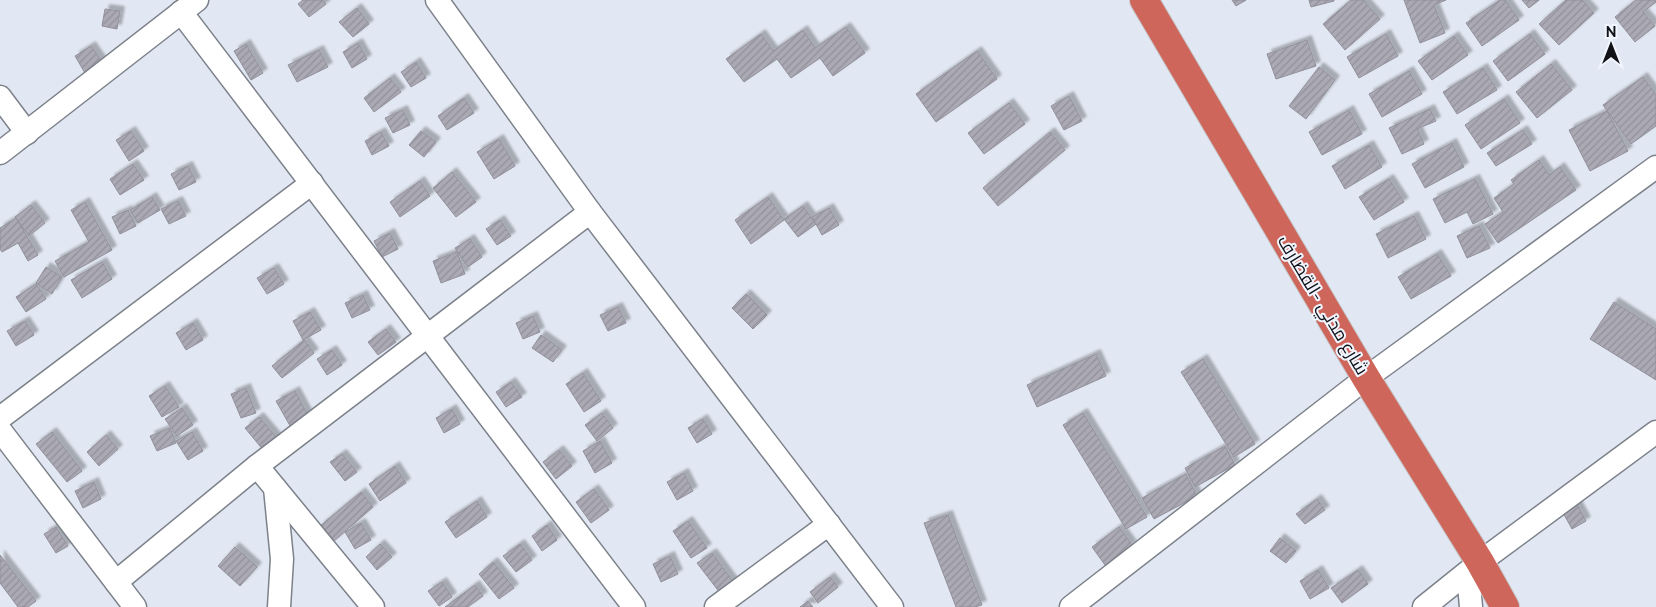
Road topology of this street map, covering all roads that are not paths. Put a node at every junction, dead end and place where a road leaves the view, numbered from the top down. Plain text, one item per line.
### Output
1 (437, 0) edge
2 (1144, 0) edge
3 (189, 6) edge
4 (0, 97) edge
5 (27, 133) junction
6 (0, 152) edge
7 (1656, 167) edge
8 (312, 183) junction
9 (590, 212) junction
10 (428, 335) junction
11 (1366, 378) junction
12 (0, 418) edge
13 (0, 430) edge
14 (1656, 432) edge
15 (257, 466) junction
16 (275, 488) junction
17 (829, 524) junction
18 (1474, 567) junction
19 (116, 582) junction
20 (135, 607) edge
21 (279, 607) edge
22 (373, 607) edge
23 (634, 607) edge
24 (716, 607) edge
25 (892, 607) edge
26 (1071, 607) edge
27 (1424, 607) edge
28 (1472, 607) edge
29 (1505, 607) edge

1 - 9 street
2 - 11 highway, شارع مدني -القضارف
3 - 5 street
3 - 8 street
4 - 5 street
5 - 6 street
7 - 11 street
8 - 10 street
8 - 12 street
9 - 10 street
9 - 17 street
10 - 15 street
10 - 23 street
11 - 18 highway, شارع مدني -القضارف
11 - 26 street
13 - 19 street
14 - 18 street
15 - 16 street
15 - 19 street
16 - 21 street
16 - 22 street
17 - 24 street
17 - 25 street
18 - 27 street
18 - 28 street
18 - 29 highway, شارع مدني -القضارف
19 - 20 street

